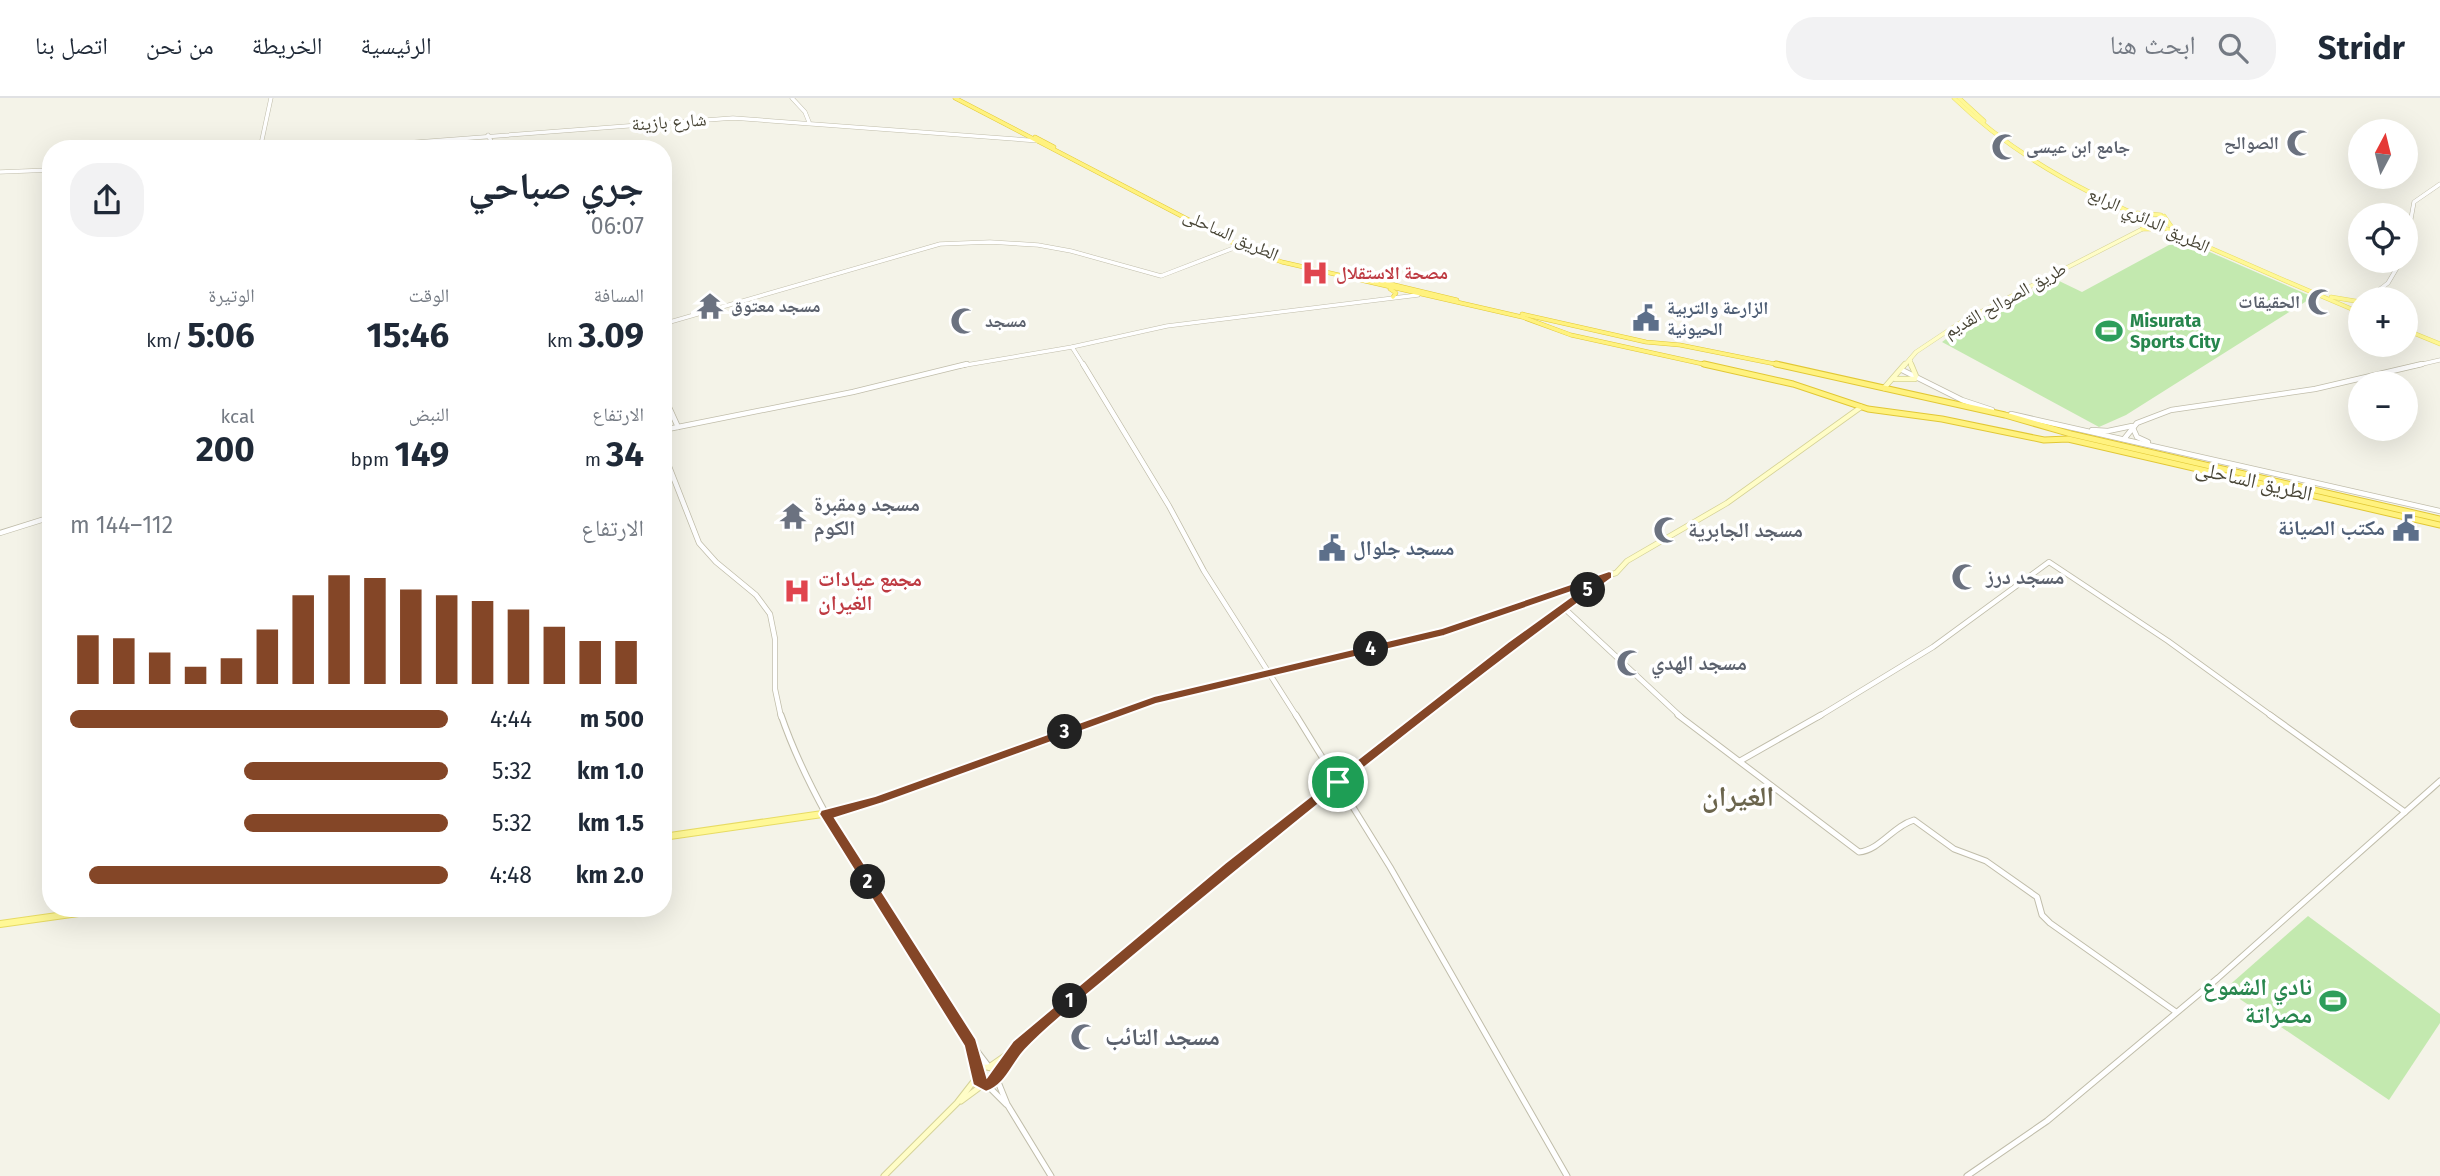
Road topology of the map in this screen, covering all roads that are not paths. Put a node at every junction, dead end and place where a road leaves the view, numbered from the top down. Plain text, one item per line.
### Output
1 (271, 98) edge
2 (792, 98) edge
3 (954, 98) edge
4 (961, 98) edge
5 (1954, 98) edge
6 (1959, 98) edge
7 (809, 122) junction
8 (1022, 134) junction
9 (488, 135) junction
10 (262, 140) edge
11 (430, 140) edge
12 (490, 140) edge
13 (1015, 140) junction
14 (1039, 141) junction
15 (1027, 142) junction
16 (1048, 147) junction
17 (42, 170) edge
18 (0, 172) edge
19 (2440, 184) edge
20 (2413, 203) edge
21 (2137, 213) junction
22 (2130, 214) junction
23 (2163, 216) joint
24 (2153, 222) junction
25 (2140, 229) junction
26 (2173, 231) junction
27 (1239, 246) junction
28 (1384, 286) junction
29 (1418, 295) junction
30 (1393, 297) junction
31 (2331, 297) junction
32 (2348, 304) edge
33 (2348, 304) edge
34 (2348, 304) edge
35 (1522, 317) joint
36 (672, 321) edge
37 (2418, 336) edge
38 (1646, 342) joint
39 (2438, 345) edge
40 (1072, 347) junction
41 (1910, 359) junction
42 (2440, 360) edge
43 (1901, 371) junction
44 (1915, 377) junction
45 (1894, 379) junction
46 (1884, 388) junction
47 (1861, 407) junction
48 (672, 414) edge
49 (2132, 426) junction
50 (678, 427) junction
51 (672, 428) edge
52 (2070, 428) junction
53 (2069, 436) junction
54 (2124, 439) junction
55 (2179, 452) junction
56 (2185, 463) junction
57 (672, 474) edge
58 (2440, 510) edge
59 (2440, 519) edge
60 (42, 520) edge
61 (2440, 525) edge
62 (0, 533) edge
63 (1609, 575) junction
64 (1564, 608) junction
65 (1270, 674) junction
66 (1740, 761) junction
67 (2440, 781) edge
68 (1338, 782) junction
69 (2405, 812) junction
70 (825, 814) junction
71 (672, 836) edge
72 (46, 917) edge
73 (0, 923) edge
74 (2176, 1012) junction
75 (971, 1044) junction
76 (1019, 1046) junction
77 (989, 1067) junction
78 (978, 1075) junction
79 (997, 1076) junction
80 (986, 1084) junction
81 (957, 1103) junction
82 (1007, 1104) junction
83 (884, 1176) edge
84 (1051, 1176) edge
85 (1567, 1176) edge
86 (1967, 1176) edge

1 - 10 street
2 - 7 street
3 - 8 highway, الطريق الساحلى
4 - 14 highway, الطريق الساحلى
5 - 22 main road, الطريق الدائري الرابع
6 - 21 main road, الطريق الدائري الرابع
7 - 9 street, شارع بازينة
7 - 13 street, شارع بازينة
8 - 13 highway
8 - 14 highway, الطريق الساحلى
9 - 11 street, شارع بازينة
9 - 12 street
13 - 14 street, شارع بازينة
13 - 15 street, شارع بازينة
14 - 15 street, شارع بازينة
14 - 16 highway, الطريق الساحلى
14 - 38 highway, الطريق الساحلى
15 - 16 highway
16 - 27 highway, الطريق الساحلى
17 - 18 street
19 - 20 street
21 - 23 main road
21 - 24 main road, الطريق الدائري الرابع
22 - 24 main road, الطريق الدائري الرابع
22 - 25 main road
23 - 26 main road
24 - 25 main road, طريق الصوالح القديم
24 - 26 main road, الطريق الدائري الرابع
25 - 26 main road
25 - 41 main road, طريق الصوالح القديم
26 - 31 main road, الطريق الدائري الرابع
26 - 32 main road, الطريق الدائري الرابع
27 - 28 highway, الطريق الساحلى
27 - 36 street
28 - 29 highway, الطريق الساحلى
28 - 30 highway
29 - 30 street
29 - 35 highway, الطريق الساحلى
30 - 40 street
31 - 33 main road
31 - 34 main road, الطريق الدائري الرابع
35 - 47 highway
37 - 39 main road
38 - 46 highway
40 - 50 street
40 - 65 street
41 - 43 main road, طريق الصوالح القديم
41 - 44 main road
42 - 49 street
43 - 44 street
43 - 45 main road, طريق الصوالح القديم
44 - 45 main road
44 - 52 street
45 - 46 main road, طريق الصوالح القديم
46 - 53 highway
47 - 53 highway
47 - 63 main road
48 - 50 street
49 - 52 street
49 - 54 street
49 - 55 street
50 - 51 street
52 - 54 street
53 - 56 highway, الطريق الساحلى
54 - 55 street
55 - 58 street
56 - 59 highway, الطريق الساحلى
56 - 61 highway, الطريق الساحلى
57 - 70 street
60 - 62 street
63 - 64 main road
63 - 65 main road
64 - 66 street
64 - 68 main road
65 - 68 street
65 - 70 main road
66 - 69 street
66 - 74 street
67 - 69 street
68 - 76 main road
68 - 85 street
69 - 74 street
70 - 71 main road
70 - 75 street
72 - 73 main road
74 - 86 street
75 - 77 street
75 - 78 street
76 - 77 main road
76 - 79 main road
77 - 78 main road
77 - 79 main road
78 - 80 main road
78 - 81 main road
79 - 80 main road
79 - 82 street
80 - 81 main road
80 - 82 street
81 - 83 main road
82 - 84 street

